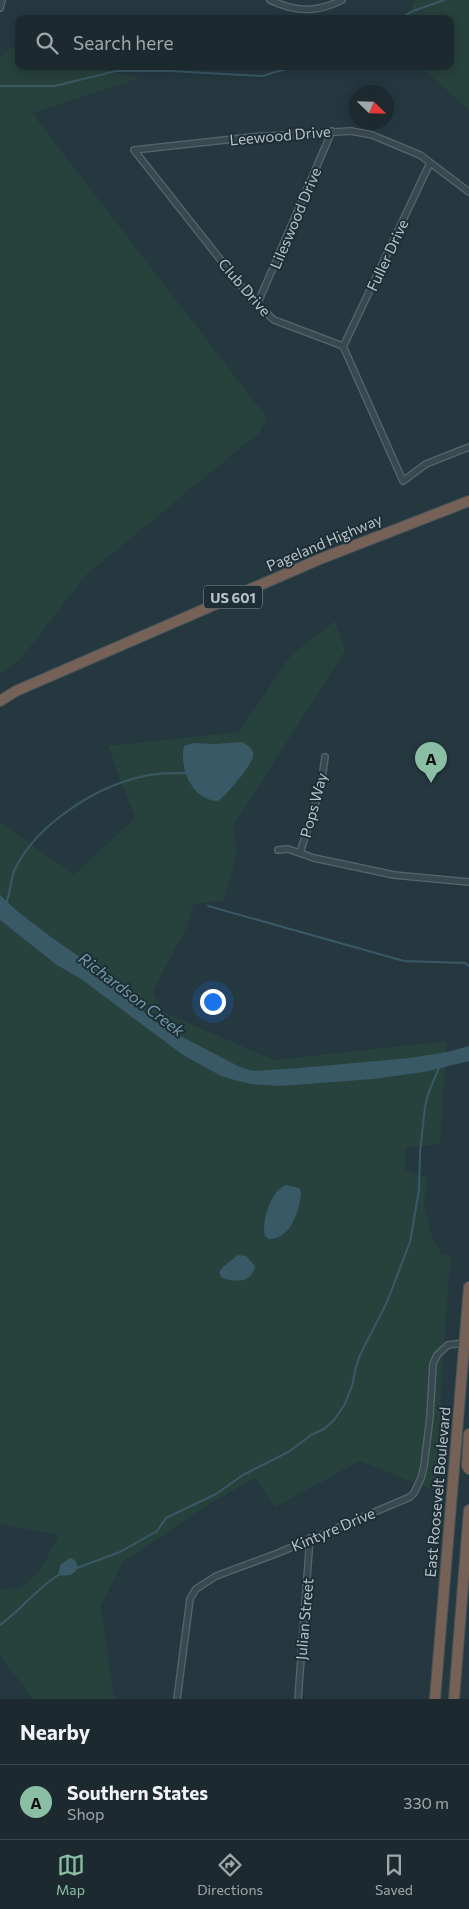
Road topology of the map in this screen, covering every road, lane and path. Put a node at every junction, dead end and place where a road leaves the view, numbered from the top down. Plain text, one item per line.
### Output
1 (2, 0) edge
2 (270, 0) edge
3 (342, 0) edge
4 (0, 8) edge
5 (332, 131) junction
6 (134, 150) joint
7 (430, 163) junction
8 (469, 192) edge
9 (257, 305) junction
10 (343, 347) junction
11 (469, 447) edge
12 (469, 501) edge
13 (0, 701) edge
14 (325, 757) dead end
15 (278, 850) dead end
16 (300, 853) junction
17 (469, 882) edge
18 (469, 1287) edge
19 (467, 1345) edge
20 (469, 1434) edge
21 (469, 1469) edge
22 (469, 1510) edge
23 (310, 1538) junction
24 (177, 1699) edge
25 (298, 1699) edge
26 (435, 1699) edge
27 (454, 1699) edge

1 - 4 street
2 - 3 street
5 - 6 street, Leewood Drive
5 - 7 street, Leewood Drive
5 - 9 street, Lileswood Drive
6 - 9 street, Club Drive
7 - 8 street, Leewood Drive
7 - 10 street, Fuller Drive
9 - 10 street, Club Drive
10 - 11 street
12 - 13 highway, Pageland Highway / US 601
14 - 16 street, Pops Way
15 - 16 street
16 - 17 street
18 - 19 highway, East Roosevelt Boulevard
19 - 23 street, Kintyre Drive
19 - 26 highway, East Roosevelt Boulevard
20 - 21 highway
22 - 27 highway
23 - 24 street, Kintyre Drive
23 - 25 street, Julian Street

